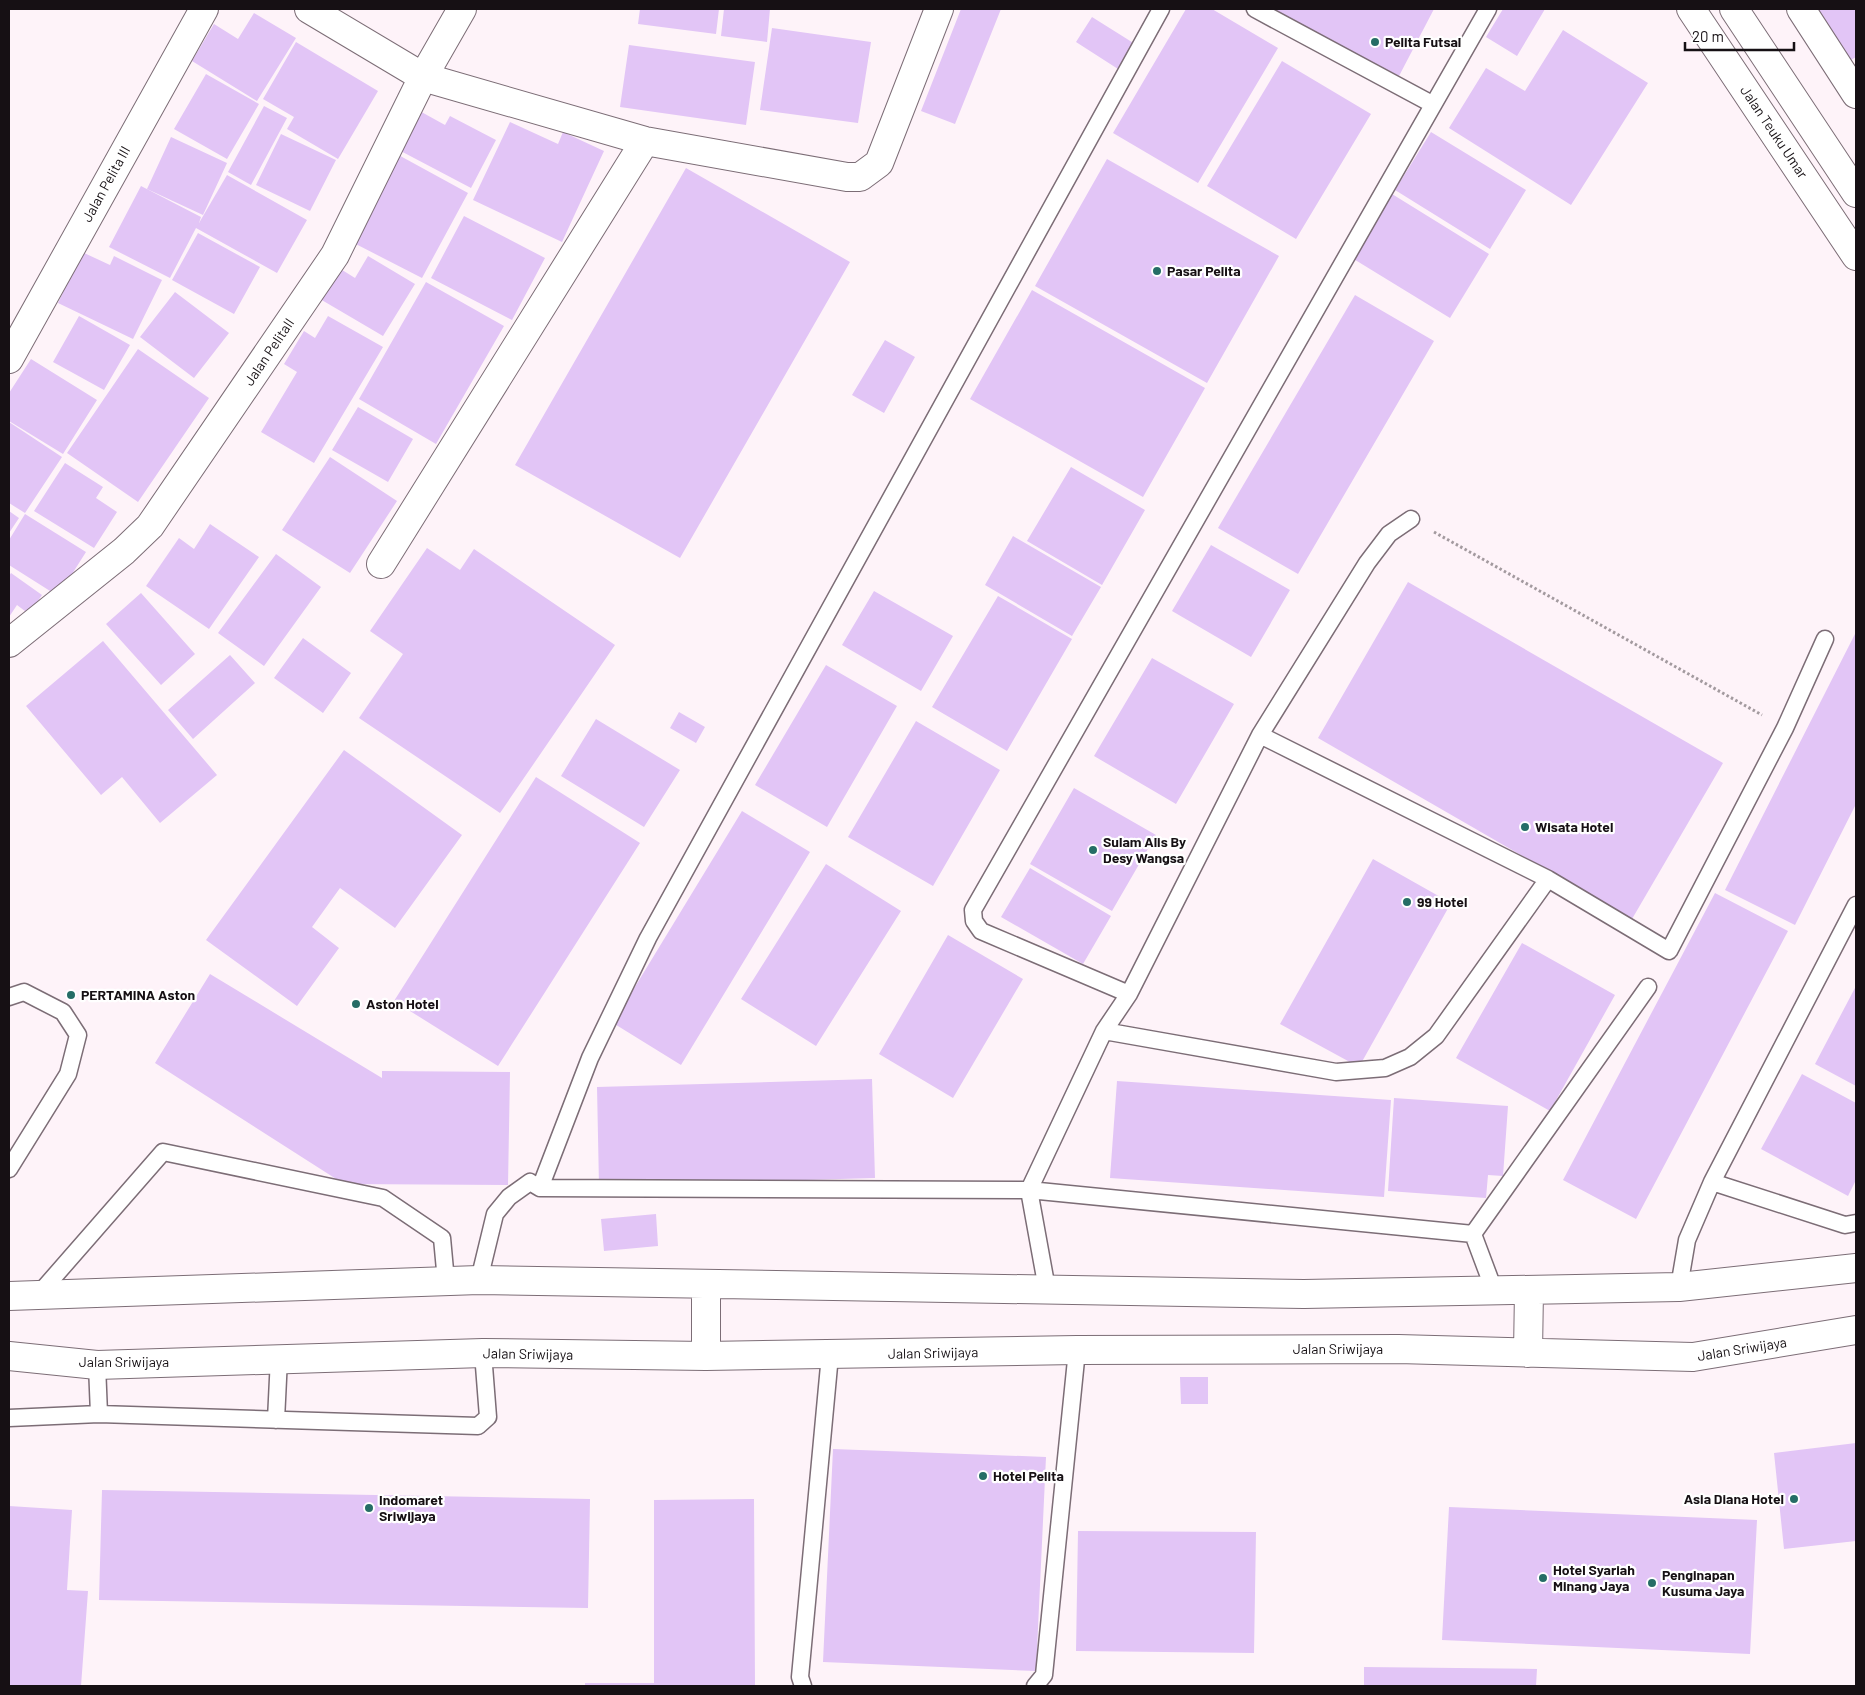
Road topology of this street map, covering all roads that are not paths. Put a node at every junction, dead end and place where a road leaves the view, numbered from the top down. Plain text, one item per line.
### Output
1 (204, 9) edge
2 (309, 9) edge
3 (462, 9) edge
4 (939, 9) edge
5 (1161, 9) edge
6 (1255, 9) edge
7 (1488, 9) edge
8 (1691, 9) edge
9 (1734, 9) edge
10 (1801, 9) edge
11 (423, 77) junction
12 (1856, 94) edge
13 (1432, 104) junction
14 (645, 141) junction
15 (1856, 193) edge
16 (1856, 256) edge
17 (9, 359) edge
18 (1411, 519) road end
19 (381, 564) dead end
20 (1825, 639) dead end
21 (9, 642) edge
22 (1260, 735) junction
23 (1548, 879) junction
24 (1856, 906) edge
25 (1648, 987) dead end
26 (1128, 994) junction
27 (9, 997) edge
28 (1104, 1031) junction
29 (9, 1169) edge
30 (1712, 1182) junction
31 (540, 1188) junction
32 (1029, 1190) junction
33 (1856, 1223) edge
34 (1473, 1234) junction
35 (1856, 1268) edge
36 (479, 1280) junction
37 (446, 1281) junction
38 (706, 1284) junction
39 (1679, 1287) junction
40 (1047, 1289) junction
41 (1494, 1290) junction
42 (1529, 1290) junction
43 (38, 1295) junction
44 (9, 1296) edge
45 (1856, 1330) edge
46 (1077, 1350) junction
47 (1528, 1352) junction
48 (483, 1353) junction
49 (830, 1355) junction
50 (9, 1356) edge
51 (706, 1356) junction
52 (279, 1358) junction
53 (97, 1365) junction
54 (99, 1414) junction
55 (9, 1418) edge
56 (276, 1420) junction
57 (803, 1686) edge
58 (1035, 1686) edge

1 - 17 main road, Jalan Pelita III
2 - 11 main road
3 - 11 main road, Jalan PelitaII
4 - 14 main road
5 - 31 lane
6 - 13 lane
7 - 13 lane
8 - 16 main road, Jalan Teuku Umar
9 - 15 main road
10 - 12 main road
11 - 14 main road
11 - 21 main road, Jalan PelitaII
13 - 26 lane
14 - 19 main road
18 - 22 lane
20 - 23 lane
22 - 23 lane
22 - 26 lane
23 - 28 lane
24 - 30 lane
25 - 34 lane
26 - 28 lane
27 - 29 lane
28 - 32 lane
30 - 33 lane
30 - 39 lane
31 - 32 lane
31 - 36 lane
32 - 34 lane
32 - 40 lane
34 - 41 lane
35 - 39 main road
36 - 37 main road
36 - 38 main road
37 - 43 main road
37 - 43 lane
38 - 40 main road
38 - 51 main road
39 - 42 main road
40 - 41 main road
41 - 42 main road
42 - 47 main road
43 - 44 main road
45 - 47 main road, Jalan Sriwijaya
46 - 47 main road, Jalan Sriwijaya
46 - 49 main road, Jalan Sriwijaya
46 - 58 lane
48 - 51 main road, Jalan Sriwijaya
48 - 52 main road, Jalan Sriwijaya
48 - 56 lane
49 - 51 main road, Jalan Sriwijaya
49 - 57 lane
50 - 53 main road, Jalan Sriwijaya
52 - 53 main road, Jalan Sriwijaya
52 - 56 lane
53 - 54 lane
54 - 55 lane
54 - 56 lane

